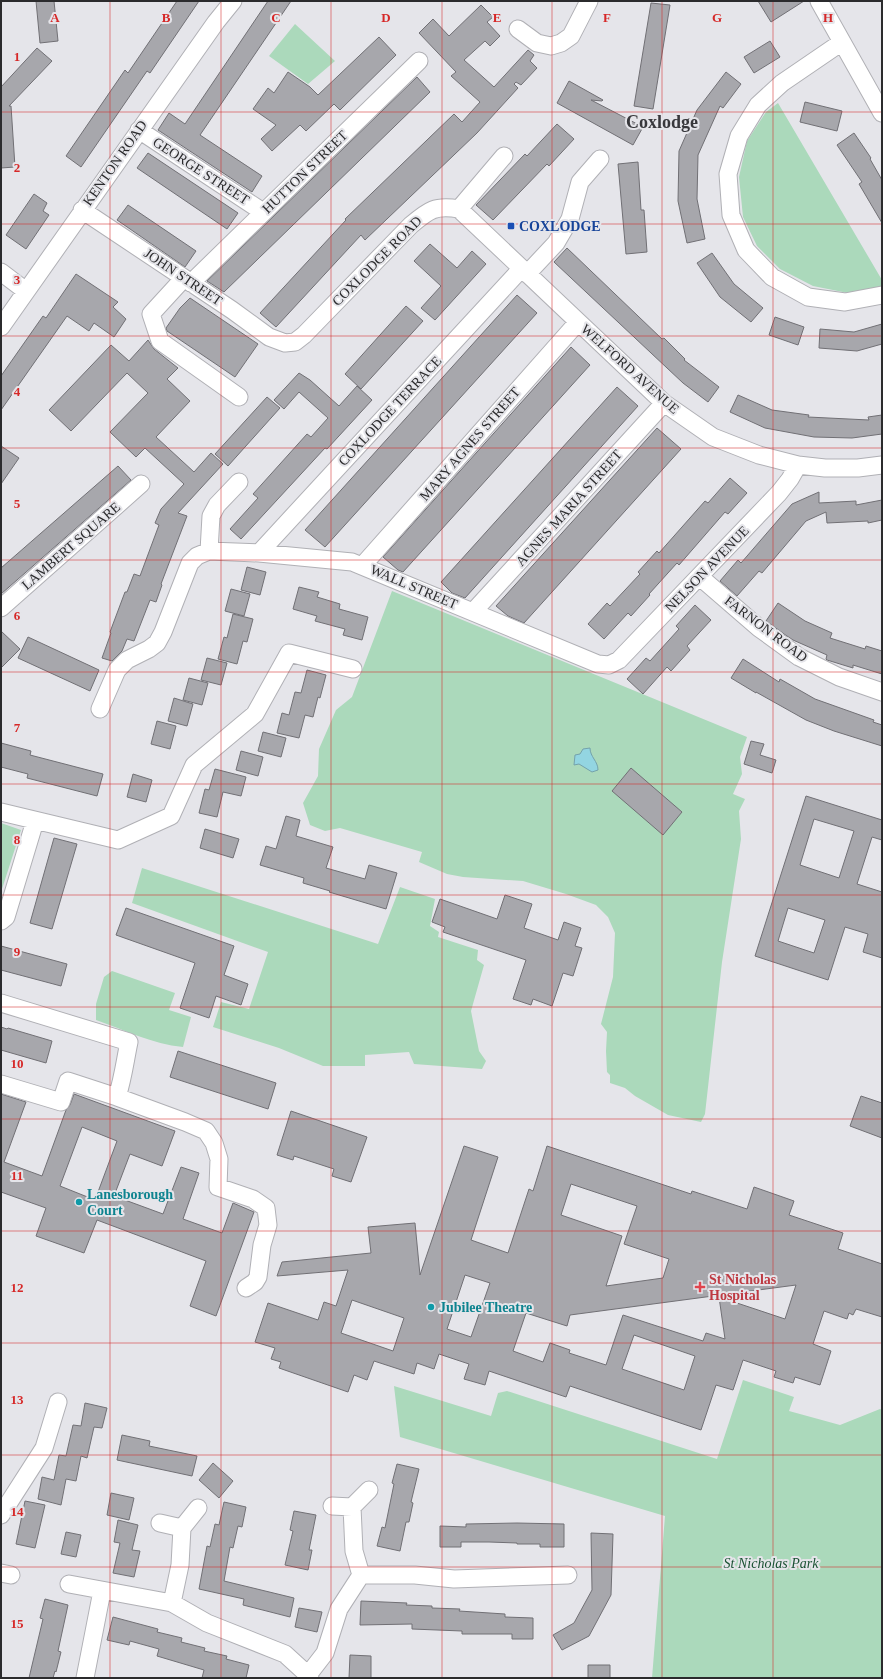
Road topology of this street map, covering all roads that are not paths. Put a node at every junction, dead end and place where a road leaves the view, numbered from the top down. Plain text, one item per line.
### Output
1 (233, 1) edge
2 (589, 1) edge
3 (819, 1) edge
4 (518, 29) dead end
5 (842, 42) junction
6 (419, 61) dead end
7 (882, 112) edge
8 (139, 130) junction
9 (504, 156) dead end
10 (600, 159) dead end
11 (459, 209) junction
12 (82, 210) junction
13 (263, 212) junction
14 (524, 271) junction
15 (1, 272) edge
16 (187, 280) junction
17 (26, 291) junction
18 (882, 295) edge
19 (578, 322) junction
20 (1, 327) edge
21 (284, 343) joint
22 (239, 397) dead end
23 (664, 403) junction
24 (798, 465) junction
25 (882, 465) edge
26 (239, 482) dead end
27 (141, 484) dead end
28 (209, 551) junction
29 (259, 552) junction
30 (363, 565) junction
31 (700, 577) junction
32 (1, 608) edge
33 (473, 612) junction
34 (609, 665) joint
35 (353, 669) dead end
36 (882, 692) edge
37 (100, 708) dead end
38 (1, 812) edge
39 (35, 821) junction
40 (1, 921) edge
41 (1, 1003) edge
42 (1, 1084) edge
43 (117, 1097) junction
44 (246, 1288) dead end
45 (58, 1402) dead end
46 (369, 1490) dead end
47 (332, 1506) dead end
48 (352, 1507) junction
49 (198, 1508) dead end
50 (1, 1515) edge
51 (160, 1523) dead end
52 (182, 1528) junction
53 (361, 1574) junction
54 (568, 1575) dead end
55 (69, 1584) dead end
56 (102, 1591) junction
57 (172, 1603) junction
58 (309, 1676) edge
59 (85, 1678) edge

1 - 8 street, KENTON ROAD
2 - 4 street
3 - 5 street
5 - 7 street
5 - 18 street
6 - 13 street, HUTTON STREET
8 - 12 street, KENTON ROAD
8 - 13 street, GEORGE STREET
9 - 11 street
10 - 14 street, COXLODGE TERRACE
11 - 14 street, WELFORD AVENUE
11 - 21 street, COXLODGE ROAD
12 - 16 street, JOHN STREET
12 - 17 street, KENTON ROAD
13 - 16 street, HUTTON STREET
14 - 19 street, WELFORD AVENUE
14 - 29 street, COXLODGE TERRACE
15 - 17 street
16 - 21 street, JOHN STREET
16 - 22 street, HUTTON STREET
17 - 20 street, KENTON ROAD
19 - 23 street, WELFORD AVENUE
19 - 30 street, MARY AGNES STREET
23 - 24 street, WELFORD AVENUE
23 - 33 street, AGNES MARIA STREET
24 - 25 street, WELFORD AVENUE
24 - 31 street, NELSON AVENUE
26 - 28 street
27 - 32 street, LAMBERT SQUARE
28 - 29 street, WALL STREET
28 - 37 street
29 - 30 street, WALL STREET
30 - 33 street, WALL STREET
31 - 34 street, NELSON AVENUE
31 - 36 street, FARNON ROAD
33 - 34 street, WALL STREET
35 - 39 street
38 - 39 street
39 - 40 street
41 - 43 street
42 - 43 street
43 - 44 street
45 - 50 street
46 - 48 street
47 - 48 street
48 - 53 street
49 - 52 street
51 - 52 street
52 - 57 street
53 - 54 street
53 - 58 street
55 - 56 street
56 - 57 street
56 - 59 street
57 - 58 street

